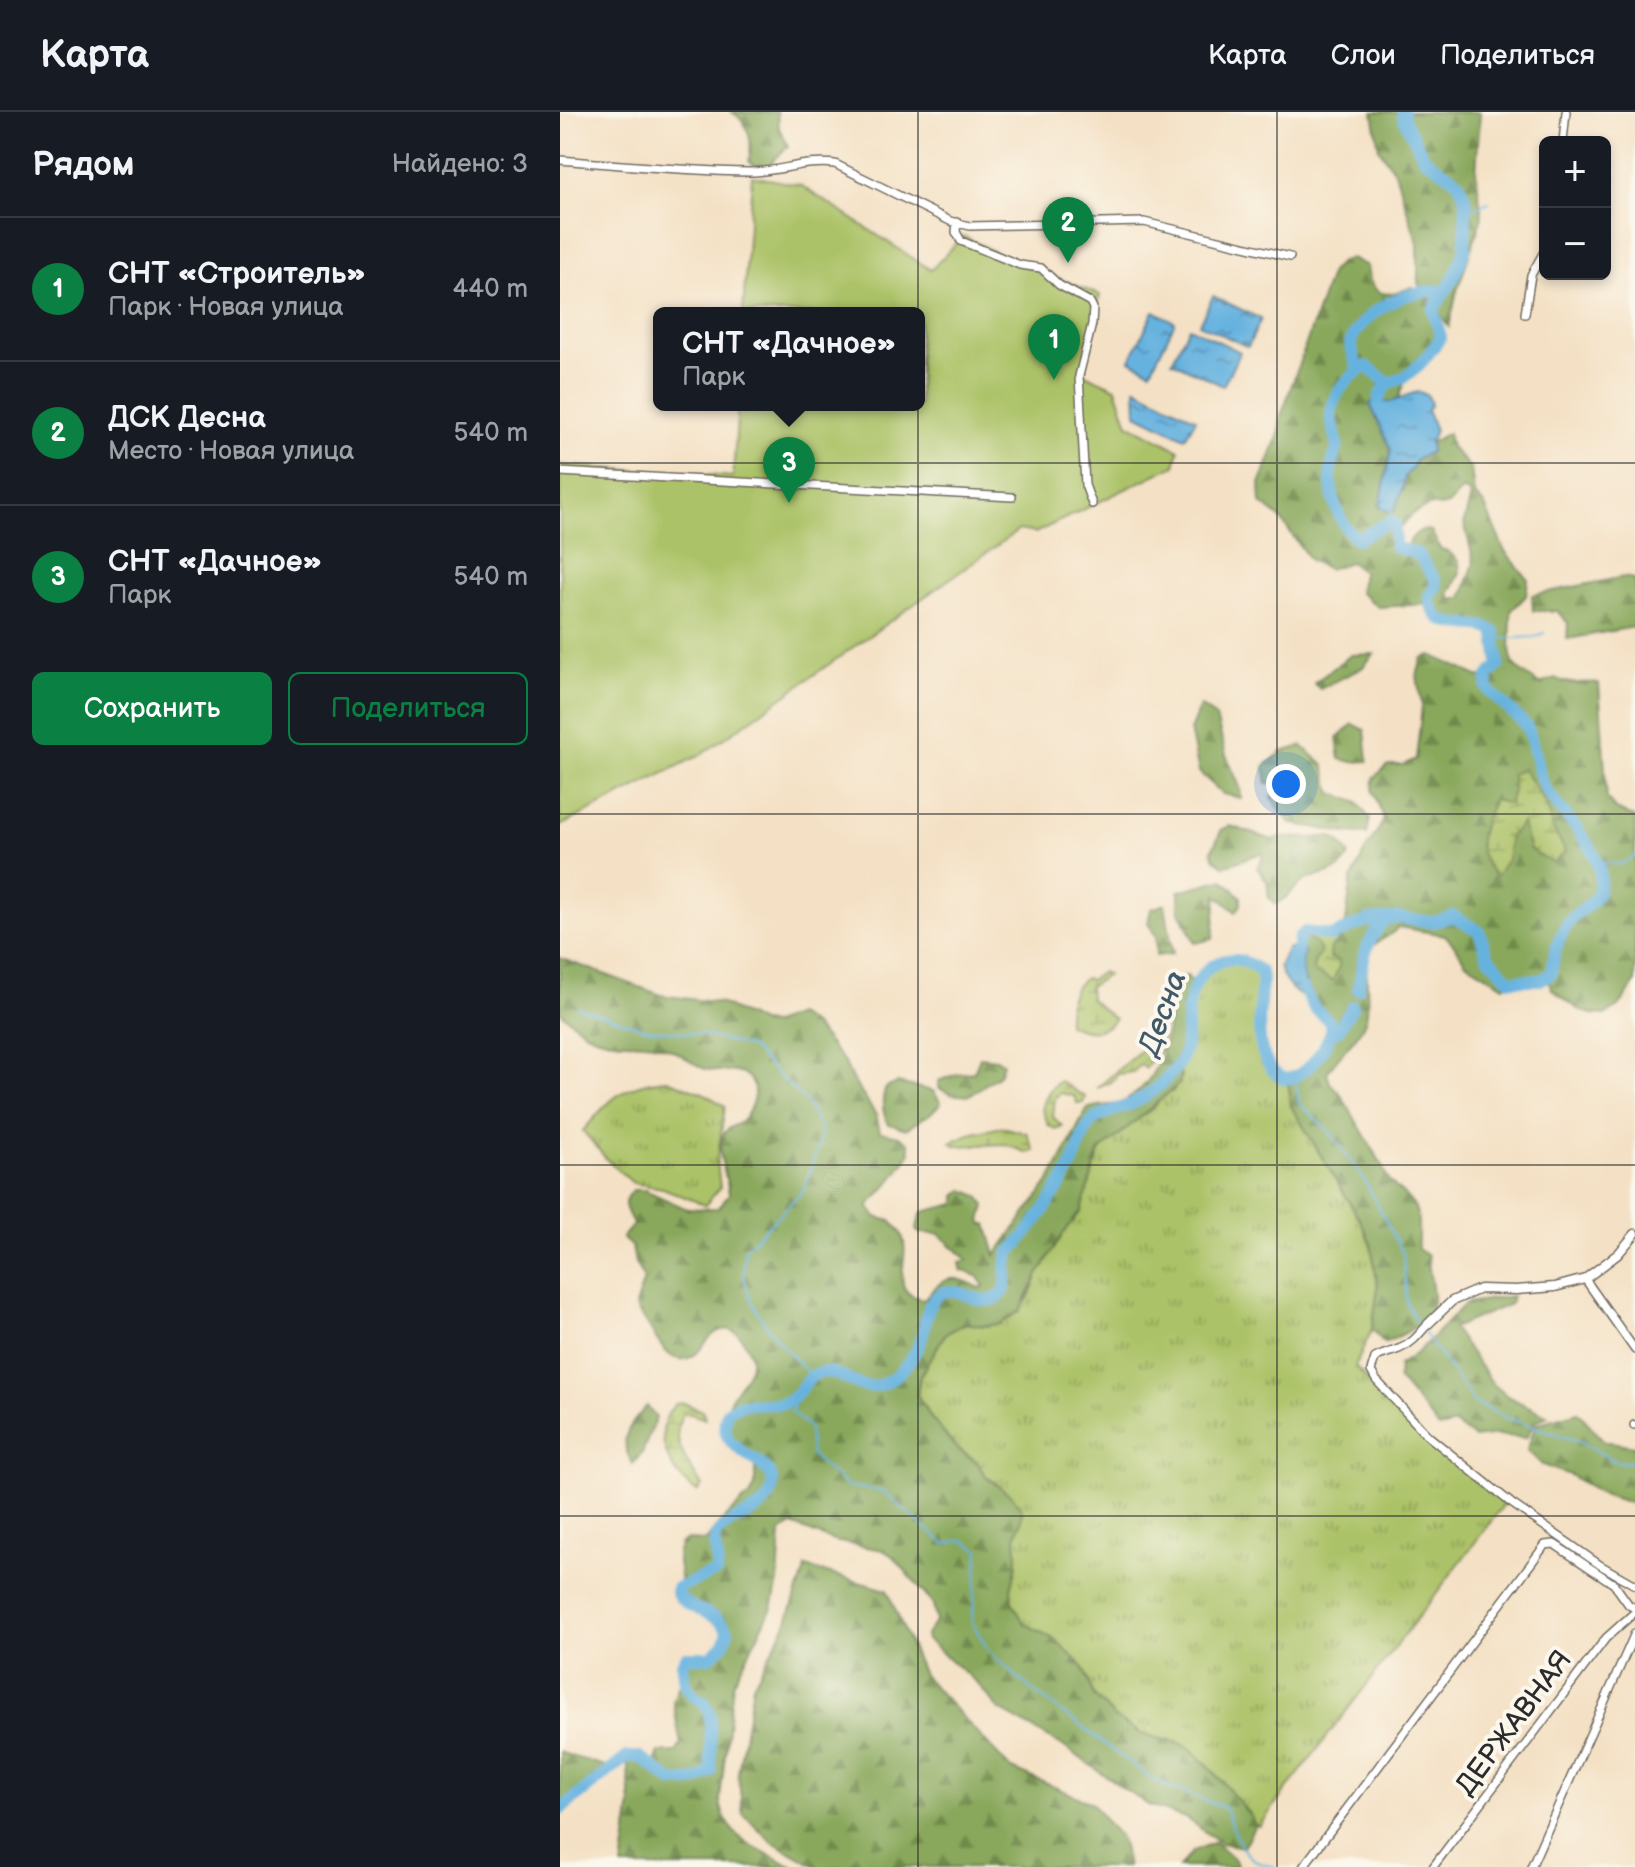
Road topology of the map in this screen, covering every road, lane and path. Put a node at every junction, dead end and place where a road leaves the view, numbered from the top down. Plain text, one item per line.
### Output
1 (1566, 112) edge
2 (1564, 136) edge
3 (560, 160) edge
4 (957, 222) junction
5 (1290, 257) dead end
6 (1539, 261) edge
7 (1525, 314) dead end
8 (560, 472) edge
9 (1012, 497) dead end
10 (1092, 504) dead end
11 (1635, 1234) edge
12 (1585, 1279) junction
13 (1428, 1324) joint
14 (1635, 1350) edge
15 (1635, 1585) edge
16 (1635, 1610) edge
17 (1635, 1633) edge
18 (1303, 1867) edge
19 (1433, 1867) edge
20 (1531, 1867) edge

1 - 2 street
3 - 4 street
4 - 5 street
4 - 10 street
6 - 7 street
8 - 9 street
11 - 12 street
12 - 13 street
12 - 14 street
13 - 15 street
16 - 18 street
16 - 19 street, ДЕРЖАВНАЯ
17 - 20 street

